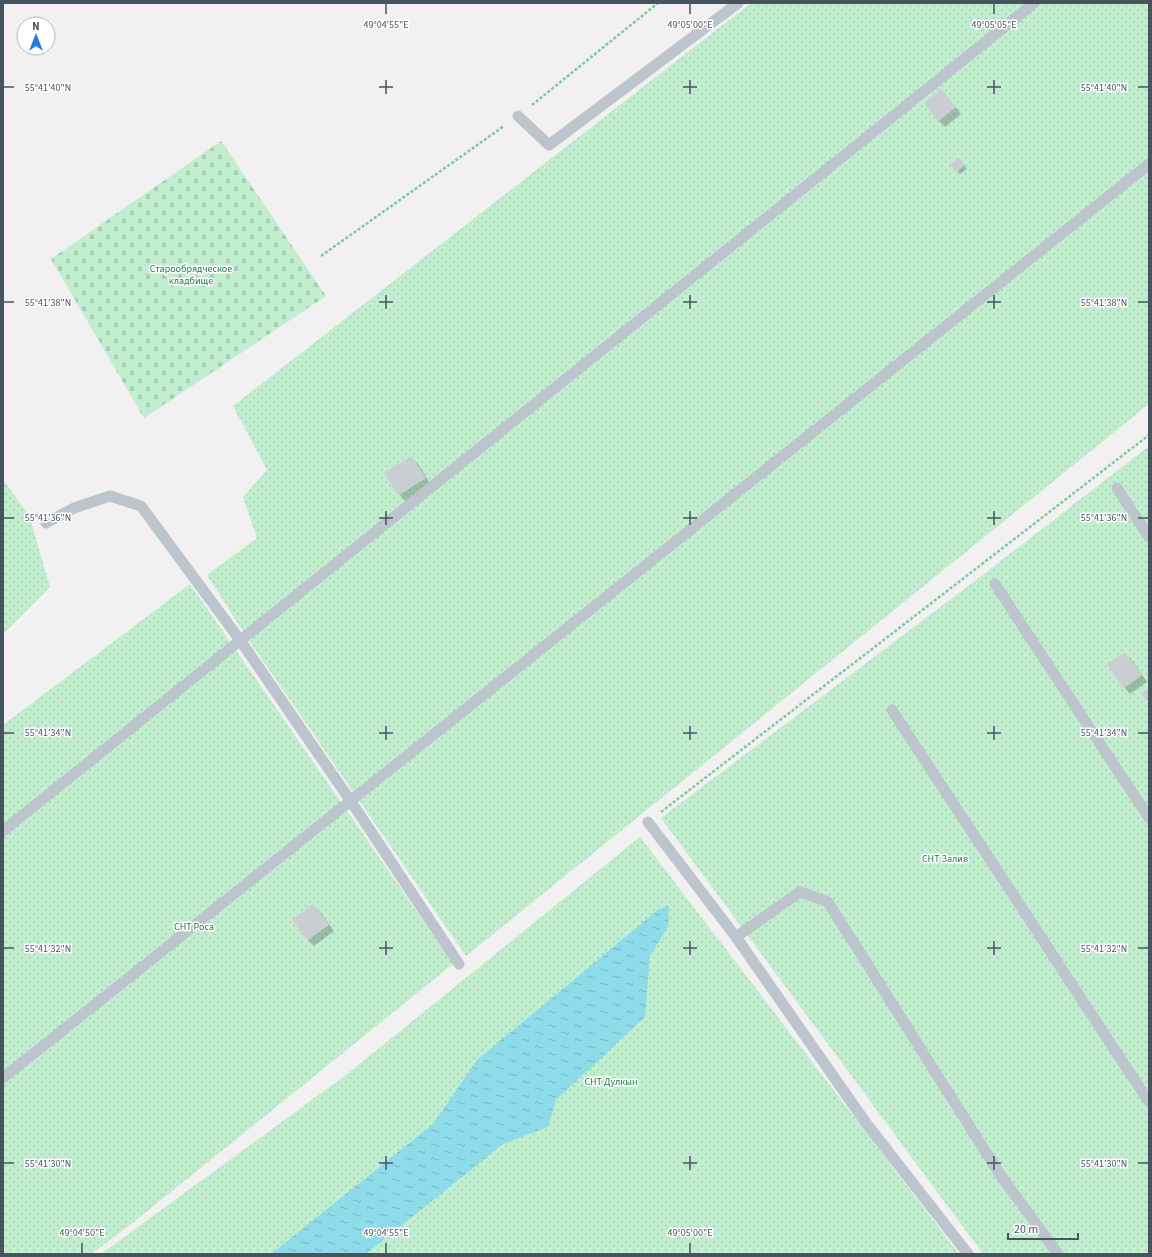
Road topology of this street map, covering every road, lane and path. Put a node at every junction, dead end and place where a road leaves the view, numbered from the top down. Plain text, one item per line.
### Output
1 (658, 3) edge
2 (738, 3) edge
3 (1034, 3) edge
4 (518, 116) junction
5 (1149, 164) edge
6 (321, 256) dead end
7 (1149, 435) edge
8 (1117, 488) dead end
9 (46, 523) dead end
10 (1149, 537) edge
11 (995, 584) dead end
12 (240, 640) junction
13 (892, 710) dead end
14 (350, 800) junction
15 (1149, 818) edge
16 (648, 822) joint
17 (3, 831) edge
18 (736, 937) junction
19 (459, 964) dead end
20 (3, 1078) edge
21 (1149, 1102) edge
22 (968, 1254) edge
23 (1058, 1254) edge

1 - 4 path
2 - 4 lane
3 - 12 lane
4 - 6 path
5 - 14 lane
7 - 16 path
8 - 10 lane
9 - 12 lane
11 - 15 lane
12 - 14 lane
12 - 17 lane
13 - 21 lane
14 - 19 lane
14 - 20 lane
16 - 18 lane
18 - 22 lane
18 - 23 lane

